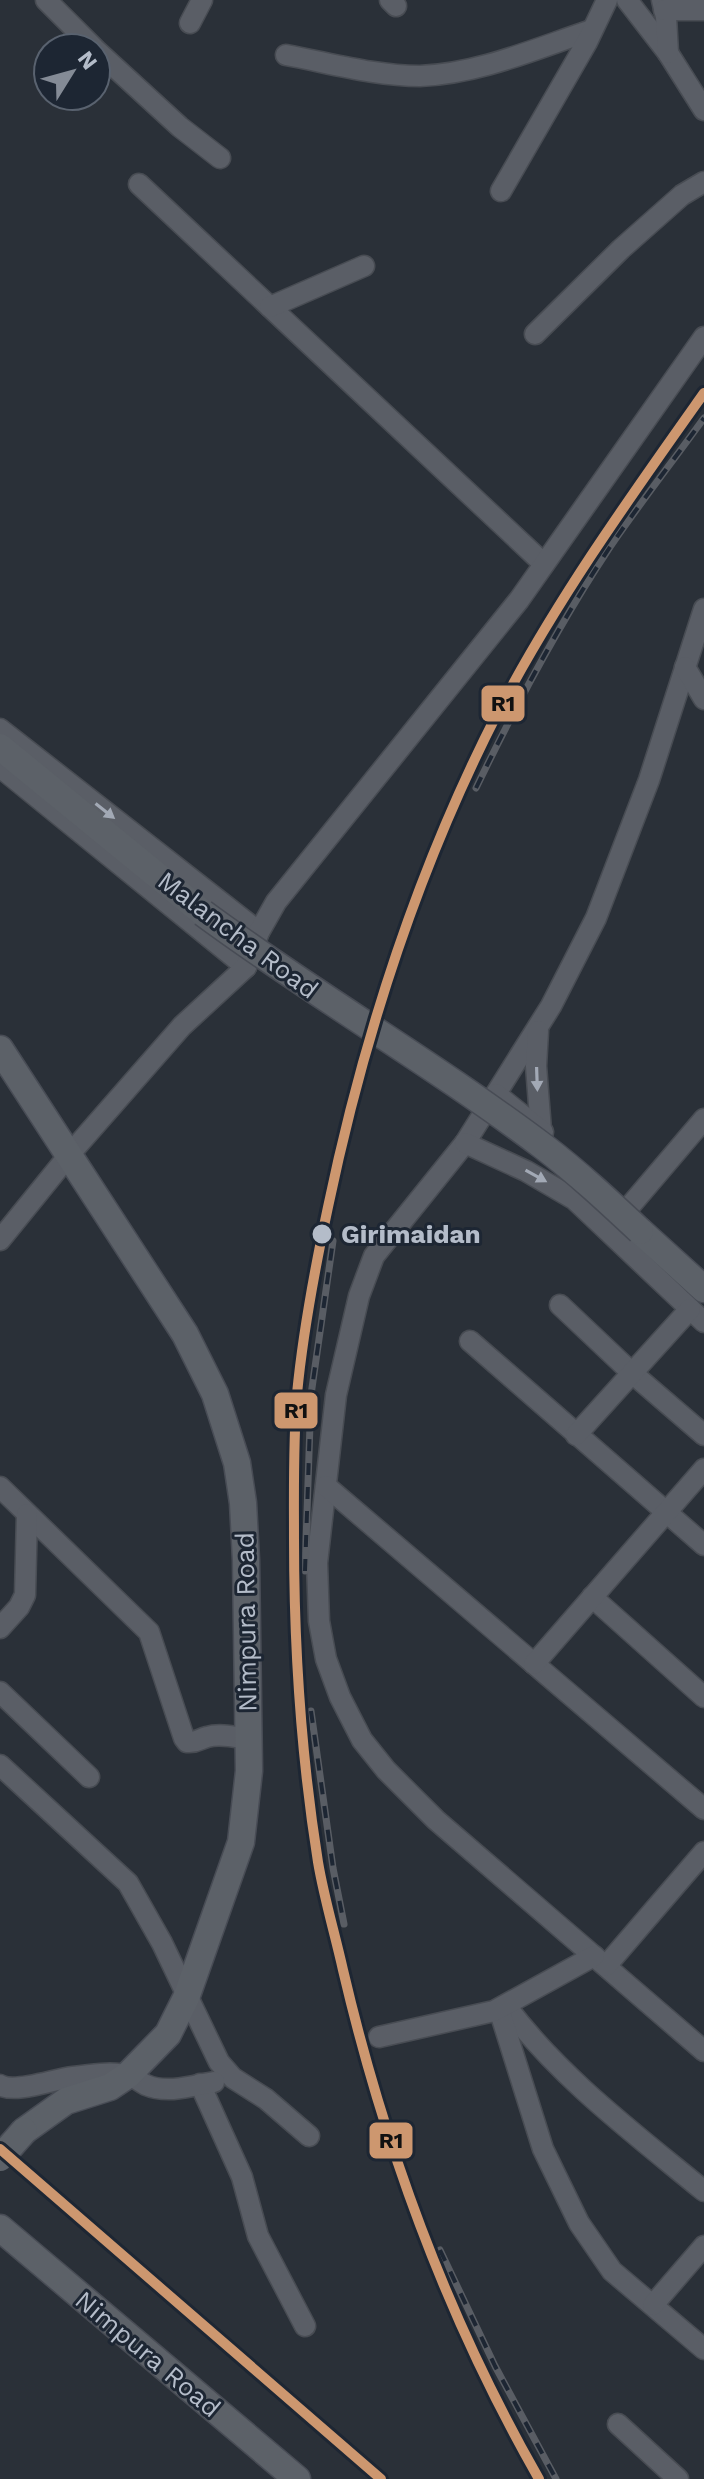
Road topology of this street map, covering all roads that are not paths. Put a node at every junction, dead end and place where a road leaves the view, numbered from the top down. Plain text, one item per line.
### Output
1 (46, 0) edge
2 (202, 0) edge
3 (607, 0) edge
4 (627, 0) edge
5 (663, 5) edge
6 (704, 10) edge
7 (190, 23) dead end
8 (592, 30) junction
9 (78, 32) edge
10 (668, 53) junction
11 (286, 55) dead end
12 (112, 65) edge
13 (704, 110) edge
14 (220, 158) dead end
15 (704, 182) edge
16 (139, 184) dead end
17 (501, 191) dead end
18 (364, 266) dead end
19 (270, 307) junction
20 (535, 334) dead end
21 (704, 337) edge
22 (544, 564) junction
23 (703, 618) edge
24 (685, 667) junction
25 (704, 699) edge
26 (0, 729) edge
27 (0, 747) edge
28 (0, 767) edge
29 (259, 932) junction
30 (246, 967) junction
31 (538, 1027) junction
32 (0, 1049) edge
33 (496, 1094) junction
34 (704, 1119) edge
35 (541, 1130) junction
36 (465, 1143) junction
37 (69, 1155) junction
38 (630, 1206) junction
39 (0, 1240) edge
40 (704, 1273) edge
41 (560, 1305) dead end
42 (699, 1307) edge
43 (470, 1341) dead end
44 (632, 1373) junction
45 (576, 1435) junction
46 (704, 1435) edge
47 (704, 1469) edge
48 (326, 1486) junction
49 (0, 1487) edge
50 (665, 1513) junction
51 (27, 1514) junction
52 (704, 1545) edge
53 (592, 1597) junction
54 (0, 1628) edge
55 (534, 1664) junction
56 (0, 1692) edge
57 (704, 1697) edge
58 (248, 1739) junction
59 (0, 1765) edge
60 (89, 1777) dead end
61 (704, 1809) edge
62 (704, 1852) edge
63 (600, 1961) junction
64 (186, 1998) junction
65 (502, 2008) junction
66 (379, 2037) dead end
67 (704, 2051) edge
68 (128, 2075) junction
69 (233, 2078) junction
70 (200, 2084) junction
71 (0, 2085) edge
72 (309, 2136) dead end
73 (0, 2158) edge
74 (704, 2191) edge
75 (0, 2228) edge
76 (704, 2246) edge
77 (653, 2305) junction
78 (305, 2326) dead end
79 (704, 2349) edge
80 (618, 2424) dead end
81 (297, 2479) edge
82 (678, 2479) edge

1 - 9 street
2 - 7 street
3 - 8 street
4 - 10 street
5 - 6 street
5 - 10 street
8 - 11 street
8 - 17 street
10 - 13 street
12 - 14 street
15 - 20 street
16 - 19 street
18 - 19 street
19 - 22 street
21 - 22 street
22 - 29 street
23 - 24 street
24 - 25 street
24 - 31 street
26 -> 29 street
27 - 42 main road, Malancha Road, bridge
28 - 30 street
29 - 30 street
30 - 37 street
31 - 33 street
31 -> 35 street
32 - 37 main road, Nimpura Road
33 - 35 street
33 - 36 street
34 - 38 street
35 - 38 street
36 -> 42 street
36 - 48 street
37 - 39 street
37 - 58 main road, Nimpura Road
38 - 40 street
41 - 44 street
42 - 44 street
43 - 45 street
44 - 45 street
44 - 46 street
45 - 50 street
47 - 50 street
48 - 55 street
48 - 63 street
49 - 51 street
50 - 52 street
50 - 53 street
51 - 54 street
51 - 58 street
53 - 55 street
53 - 57 street
55 - 61 street
56 - 60 street
58 - 64 main road, Nimpura Road
59 - 64 street
62 - 63 street
63 - 65 street
63 - 67 street
64 - 68 main road, Nimpura Road
64 - 69 street
65 - 66 street
65 - 74 street
65 - 77 street
68 - 70 street
68 - 71 street
68 - 73 main road, Nimpura Road, bridge
69 - 70 street
69 - 72 street
70 - 78 street
75 - 81 main road, Nimpura Road
76 - 77 street
77 - 79 street
80 - 82 street

